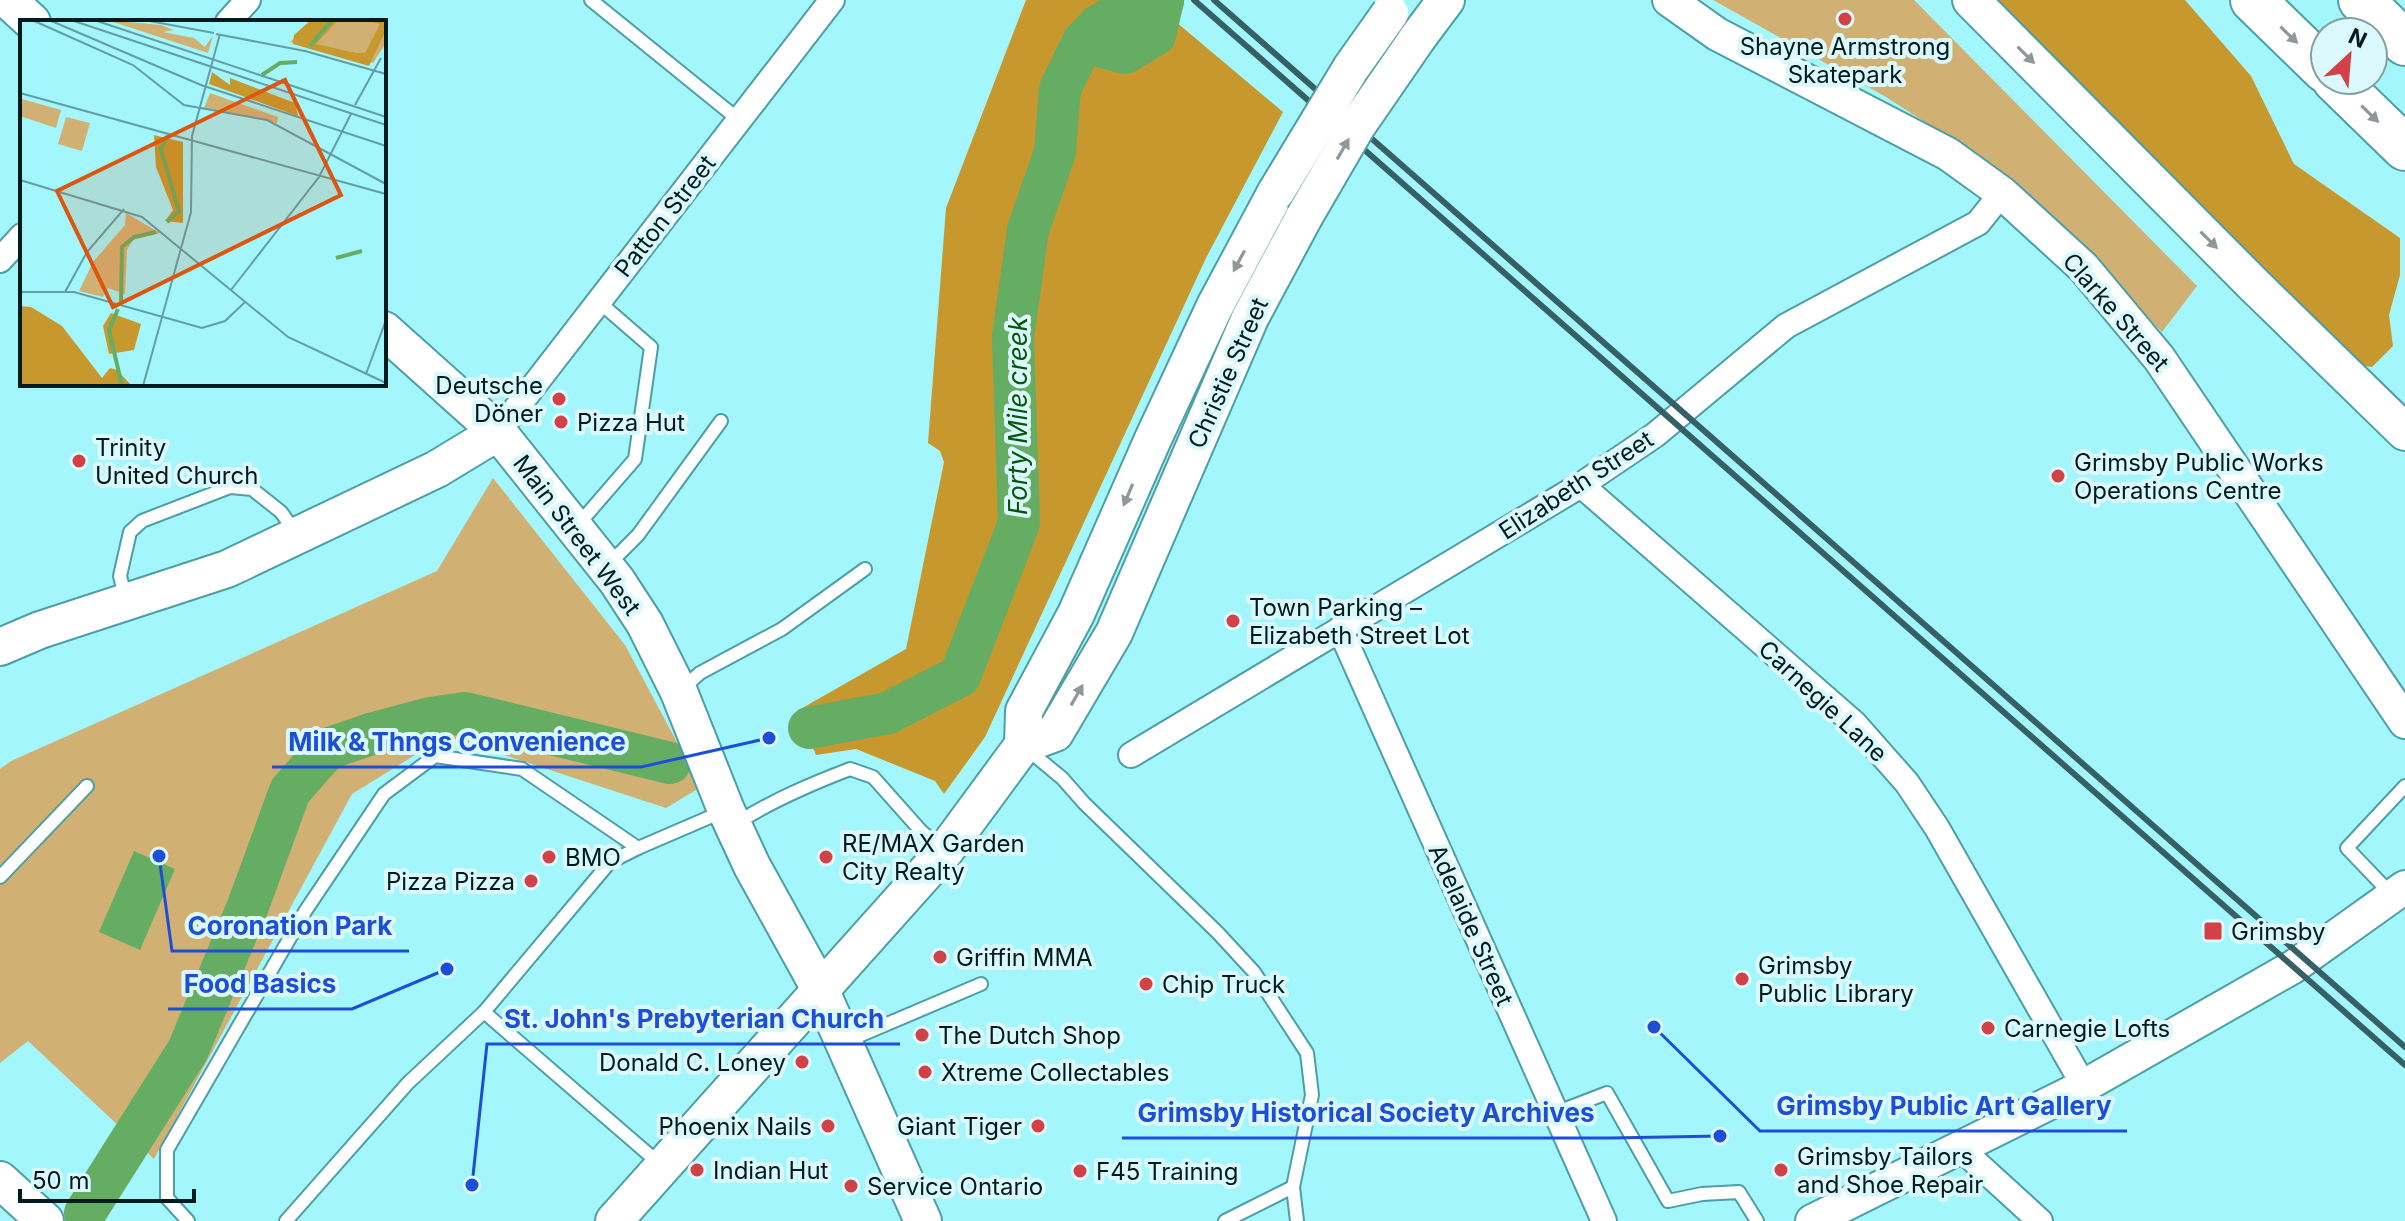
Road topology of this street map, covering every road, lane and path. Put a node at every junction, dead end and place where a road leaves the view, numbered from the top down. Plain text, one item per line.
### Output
1 (8, 0) edge
2 (248, 0) edge
3 (591, 0) edge
4 (832, 0) edge
5 (1446, 0) edge
6 (1669, 0) edge
7 (1971, 0) edge
8 (2253, 0) edge
9 (2361, 0) edge
10 (1395, 7) edge
11 (30, 20) edge
12 (230, 20) edge
13 (2405, 43) edge
14 (2309, 54) edge
15 (2351, 96) edge
16 (739, 120) junction
17 (2405, 148) edge
18 (2002, 193) junction
19 (20, 238) edge
20 (0, 260) edge
21 (599, 302) junction
22 (386, 332) edge
23 (721, 421) dead end
24 (498, 432) junction
25 (2405, 432) edge
26 (1581, 485) junction
27 (575, 528) junction
28 (298, 536) junction
29 (606, 567) junction
30 (865, 569) dead end
31 (126, 602) junction
32 (1340, 629) junction
33 (0, 647) edge
34 (679, 692) junction
35 (2405, 722) edge
36 (1023, 745) junction
37 (1131, 755) dead end
38 (87, 786) dead end
39 (2405, 786) edge
40 (729, 818) junction
41 (638, 848) junction
42 (945, 851) junction
43 (0, 877) edge
44 (2399, 892) edge
45 (981, 984) dead end
46 (820, 989) junction
47 (484, 1012) junction
48 (844, 1043) junction
49 (2084, 1086) junction
50 (1555, 1113) junction
51 (1960, 1148) junction
52 (661, 1165) junction
53 (0, 1180) edge
54 (1293, 1187) junction
55 (625, 1218) edge
56 (45, 1221) edge
57 (188, 1221) edge
58 (286, 1221) edge
59 (923, 1221) edge
60 (1225, 1221) edge
61 (1297, 1221) edge
62 (1604, 1221) edge
63 (1757, 1221) edge
64 (1812, 1221) edge
65 (2040, 1221) edge

1 - 11 main road
2 - 12 street
3 - 16 lane
4 - 16 street, Patton Street
36 -> 5 main road, Christie Street, bridge
6 - 18 street, Clarke Street
7 -> 25 main road
8 -> 14 highway
9 - 13 highway
10 -> 36 main road, Christie Street, bridge
15 -> 17 highway
16 - 21 street, Patton Street
18 - 26 street, Elizabeth Street
18 - 35 street, Clarke Street
19 - 20 street
21 - 24 street, Patton Street
21 - 27 lane
22 - 24 main road
23 - 29 lane
24 - 27 main road, Main Street West
24 - 28 main road, Main Street West
26 - 32 street, Elizabeth Street
26 - 49 street, Carnegie Lane
27 - 29 main road, Main Street West
28 - 31 main road, Main Street West
28 - 31 lane
29 - 34 main road, Main Street West
30 - 34 lane
31 - 33 main road, Main Street West
32 - 37 street, Elizabeth Street
32 - 50 street, Adelaide Street
34 - 40 main road, Main Street West
36 - 42 main road, Christie Street
36 - 54 lane
38 - 43 lane
39 - 44 lane
40 - 41 lane
40 - 42 lane
40 - 46 main road, Main Street West
41 - 47 lane
41 - 57 lane
42 - 46 main road, Christie Street
44 - 49 street
45 - 48 lane
46 - 48 main road, Main Street West
46 - 52 main road, Christie Street
47 - 52 lane
47 - 58 lane
48 - 59 main road, Main Street West
49 - 51 street
50 - 62 street, Adelaide Street
50 - 63 lane
51 - 64 street
51 - 65 street
52 - 55 main road, Christie Street
53 - 56 main road
54 - 60 lane
54 - 61 lane

